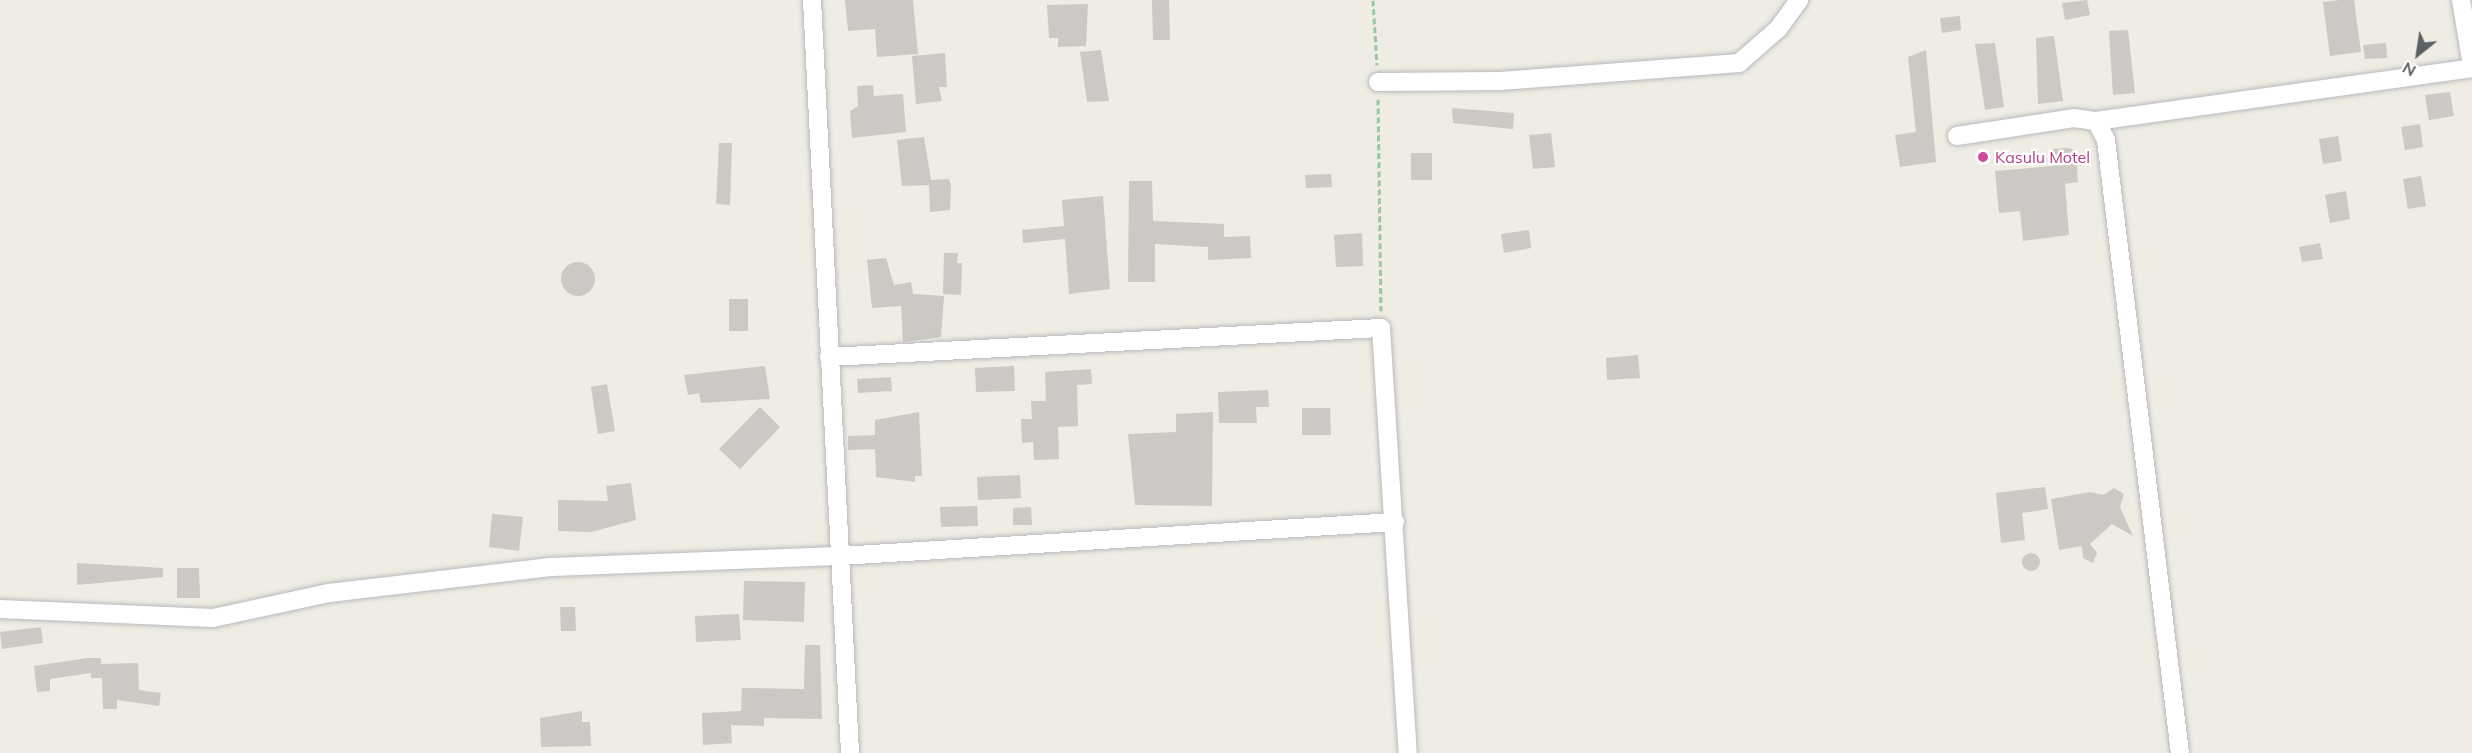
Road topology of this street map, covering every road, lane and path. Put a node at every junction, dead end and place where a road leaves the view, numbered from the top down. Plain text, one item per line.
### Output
1 (812, 0) edge
2 (1373, 0) edge
3 (1799, 0) edge
4 (2461, 0) edge
5 (2472, 67) edge
6 (1378, 82) junction
7 (2096, 121) junction
8 (1957, 136) dead end
9 (1381, 328) junction
10 (829, 357) junction
11 (1395, 522) junction
12 (840, 556) junction
13 (0, 609) edge
14 (850, 753) edge
15 (1408, 753) edge
16 (2180, 753) edge

1 - 10 street
2 - 6 path
3 - 6 street
4 - 5 street
5 - 7 street
6 - 9 path
7 - 8 street
7 - 16 street
9 - 10 street
9 - 11 street
10 - 12 street
11 - 12 street
11 - 15 street
12 - 13 street
12 - 14 street

